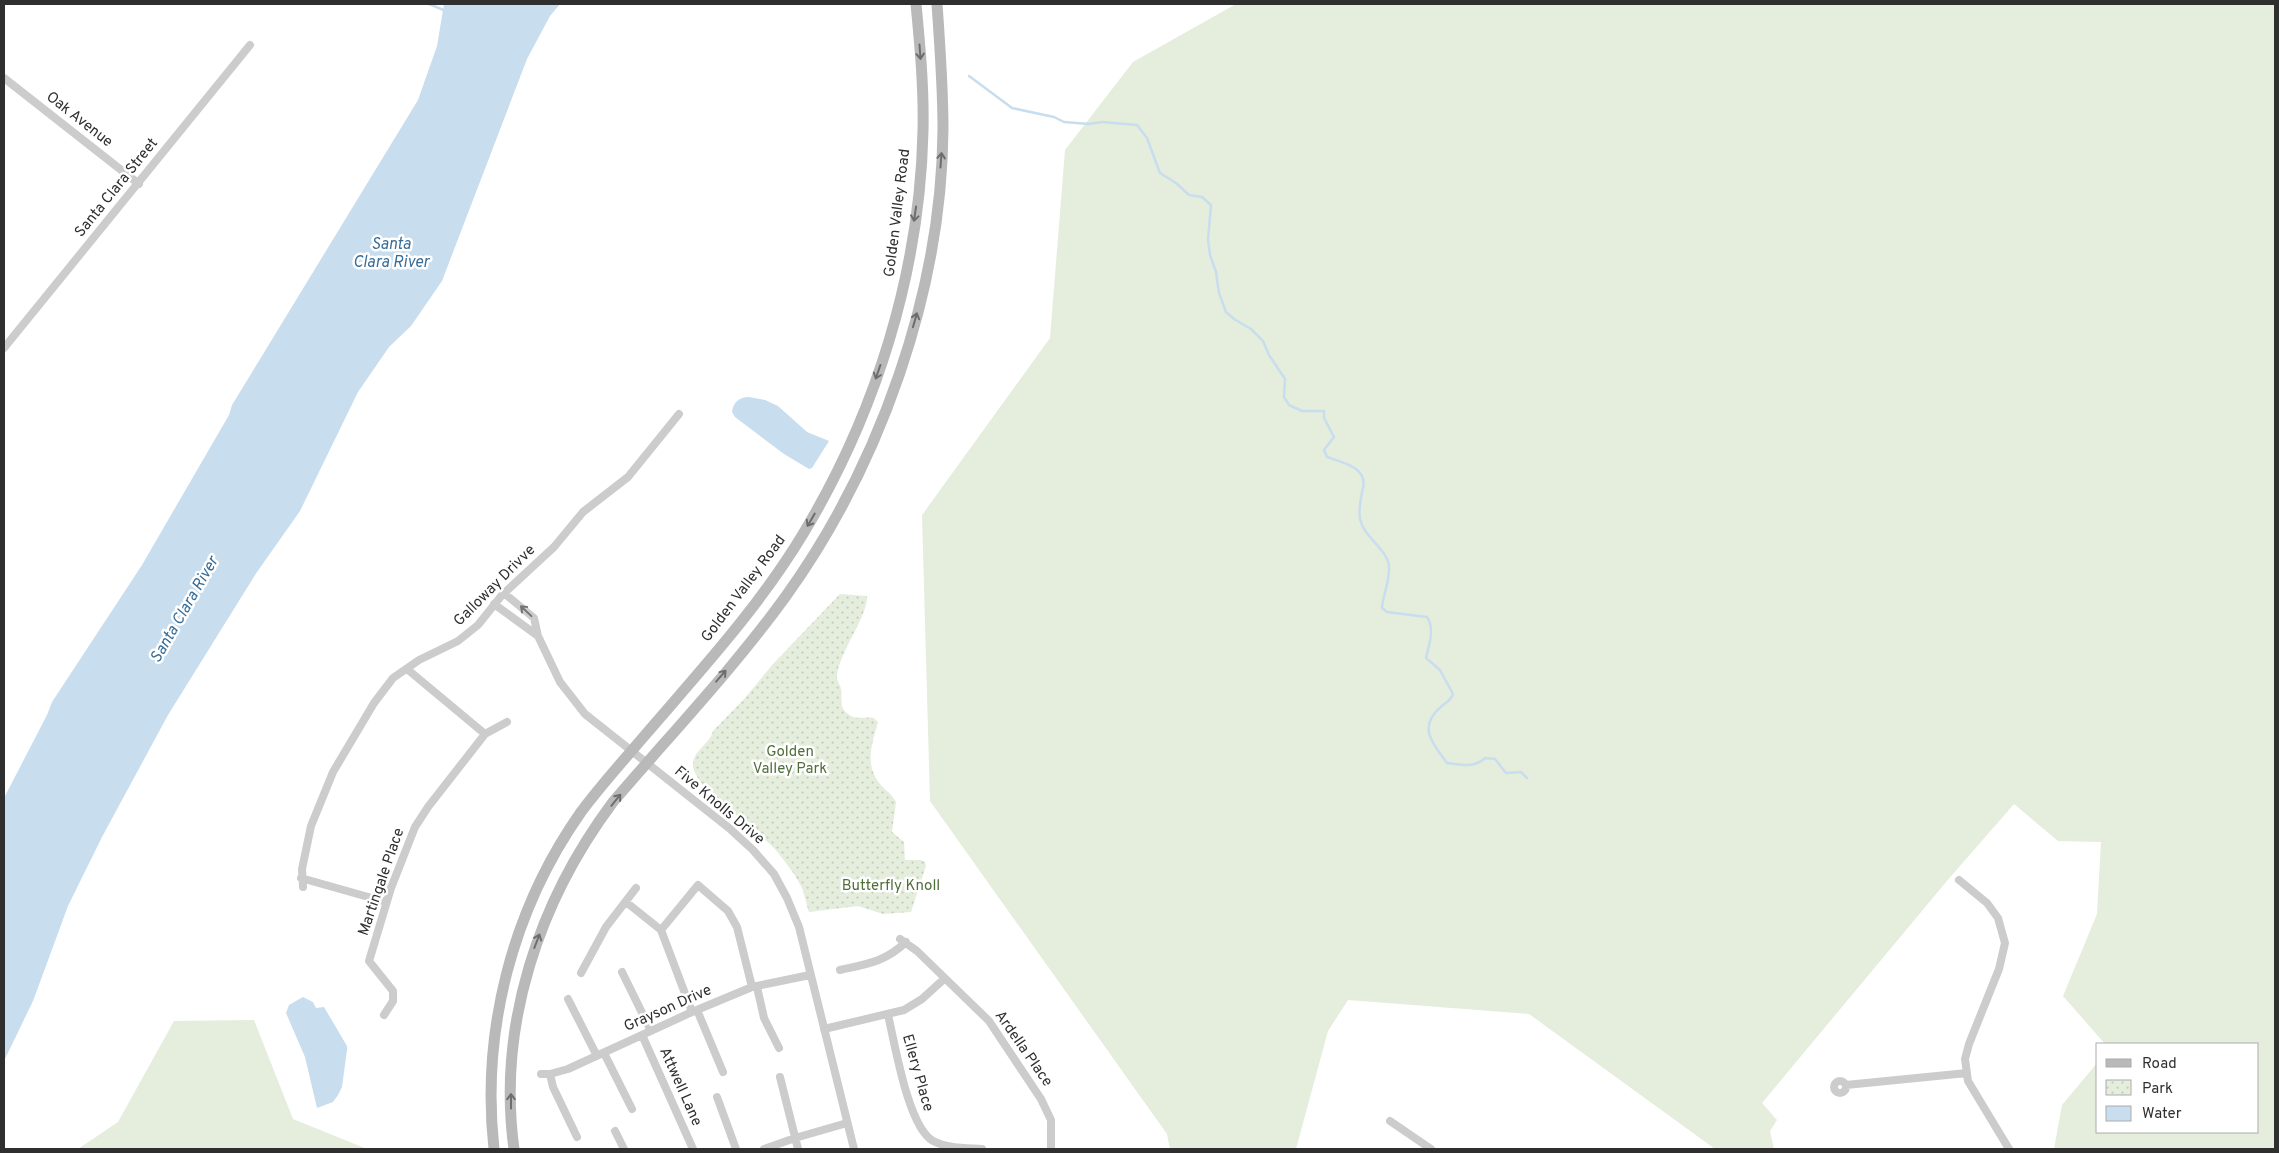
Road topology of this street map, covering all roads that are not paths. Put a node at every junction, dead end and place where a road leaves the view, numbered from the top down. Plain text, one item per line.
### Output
1 (916, 4) edge
2 (937, 4) edge
3 (250, 45) dead end
4 (4, 78) edge
5 (139, 184) junction
6 (4, 348) edge
7 (679, 414) dead end
8 (504, 593) junction
9 (494, 604) junction
10 (538, 636) junction
11 (406, 669) junction
12 (506, 722) dead end
13 (485, 734) junction
14 (631, 752) junction
15 (646, 764) junction
16 (302, 878) junction
17 (1959, 880) dead end
18 (303, 887) dead end
19 (636, 888) dead end
20 (386, 902) junction
21 (626, 902) junction
22 (661, 930) junction
23 (840, 970) dead end
24 (622, 972) dead end
25 (581, 973) dead end
26 (810, 975) junction
27 (944, 978) junction
28 (754, 987) junction
29 (568, 999) dead end
30 (694, 1011) junction
31 (384, 1015) dead end
32 (888, 1016) junction
33 (824, 1029) junction
34 (651, 1031) junction
35 (642, 1035) junction
36 (779, 1048) dead end
37 (601, 1054) junction
38 (723, 1072) dead end
39 (1967, 1073) junction
40 (540, 1074) dead end
41 (550, 1074) junction
42 (780, 1077) dead end
43 (1846, 1085) dead end
44 (716, 1097) dead end
45 (632, 1109) dead end
46 (1390, 1120) dead end
47 (847, 1123) junction
48 (615, 1130) dead end
49 (577, 1138) dead end
50 (795, 1138) junction
51 (494, 1149) edge
52 (514, 1149) edge
53 (624, 1149) edge
54 (693, 1149) edge
55 (736, 1149) edge
56 (764, 1149) edge
57 (798, 1149) edge
58 (854, 1149) edge
59 (982, 1149) edge
60 (1051, 1149) edge
61 (1431, 1149) edge
62 (2009, 1149) edge

1 -> 14 main road, Golden Valley Road
15 -> 2 main road
3 - 5 street, Santa Clara Street
4 - 5 street, Oak Avenue
5 - 6 street, Santa Clara Street
7 - 8 street, Galloway Drivve
8 - 9 street, Galloway Drivve
10 -> 8 street, Five Knolls Drive
9 - 10 street
9 - 11 street, Galloway Drivve
10 - 14 street, Five Knolls Drive
11 - 13 street
11 - 16 street, Galloway Drivve
12 - 13 street, Martingale Place
13 - 20 street, Martingale Place
14 - 15 street, Five Knolls Drive
14 - 51 main road, Golden Valley Road
15 - 26 street, Five Knolls Drive
52 -> 15 main road
16 - 18 street, Galloway Drivve
16 - 20 street
17 - 39 street
19 - 21 street
20 - 31 street, Martingale Place
21 - 22 street
21 - 25 street
22 - 28 street
22 - 30 street
23 - 27 street, Ardella Place
24 - 34 street
26 - 28 street, Grayson Drive
26 - 33 street, Five Knolls Drive
27 - 32 street
27 - 60 street, Ardella Place
28 - 30 street, Grayson Drive
28 - 36 street
29 - 37 street
30 - 34 street, Grayson Drive
30 - 38 street
32 - 33 street
32 - 59 street, Ellery Place
33 - 47 street, Five Knolls Drive
34 - 35 street, Grayson Drive
35 - 37 street, Grayson Drive
35 - 54 street, Attwell Lane
37 - 41 street, Grayson Drive
37 - 45 street
39 - 43 street
39 - 62 street
40 - 41 street, Grayson Drive
41 - 49 street
42 - 50 street
44 - 55 street
46 - 61 street
47 - 50 street
47 - 58 street, Five Knolls Drive
48 - 53 street
50 - 56 street
50 - 57 street

